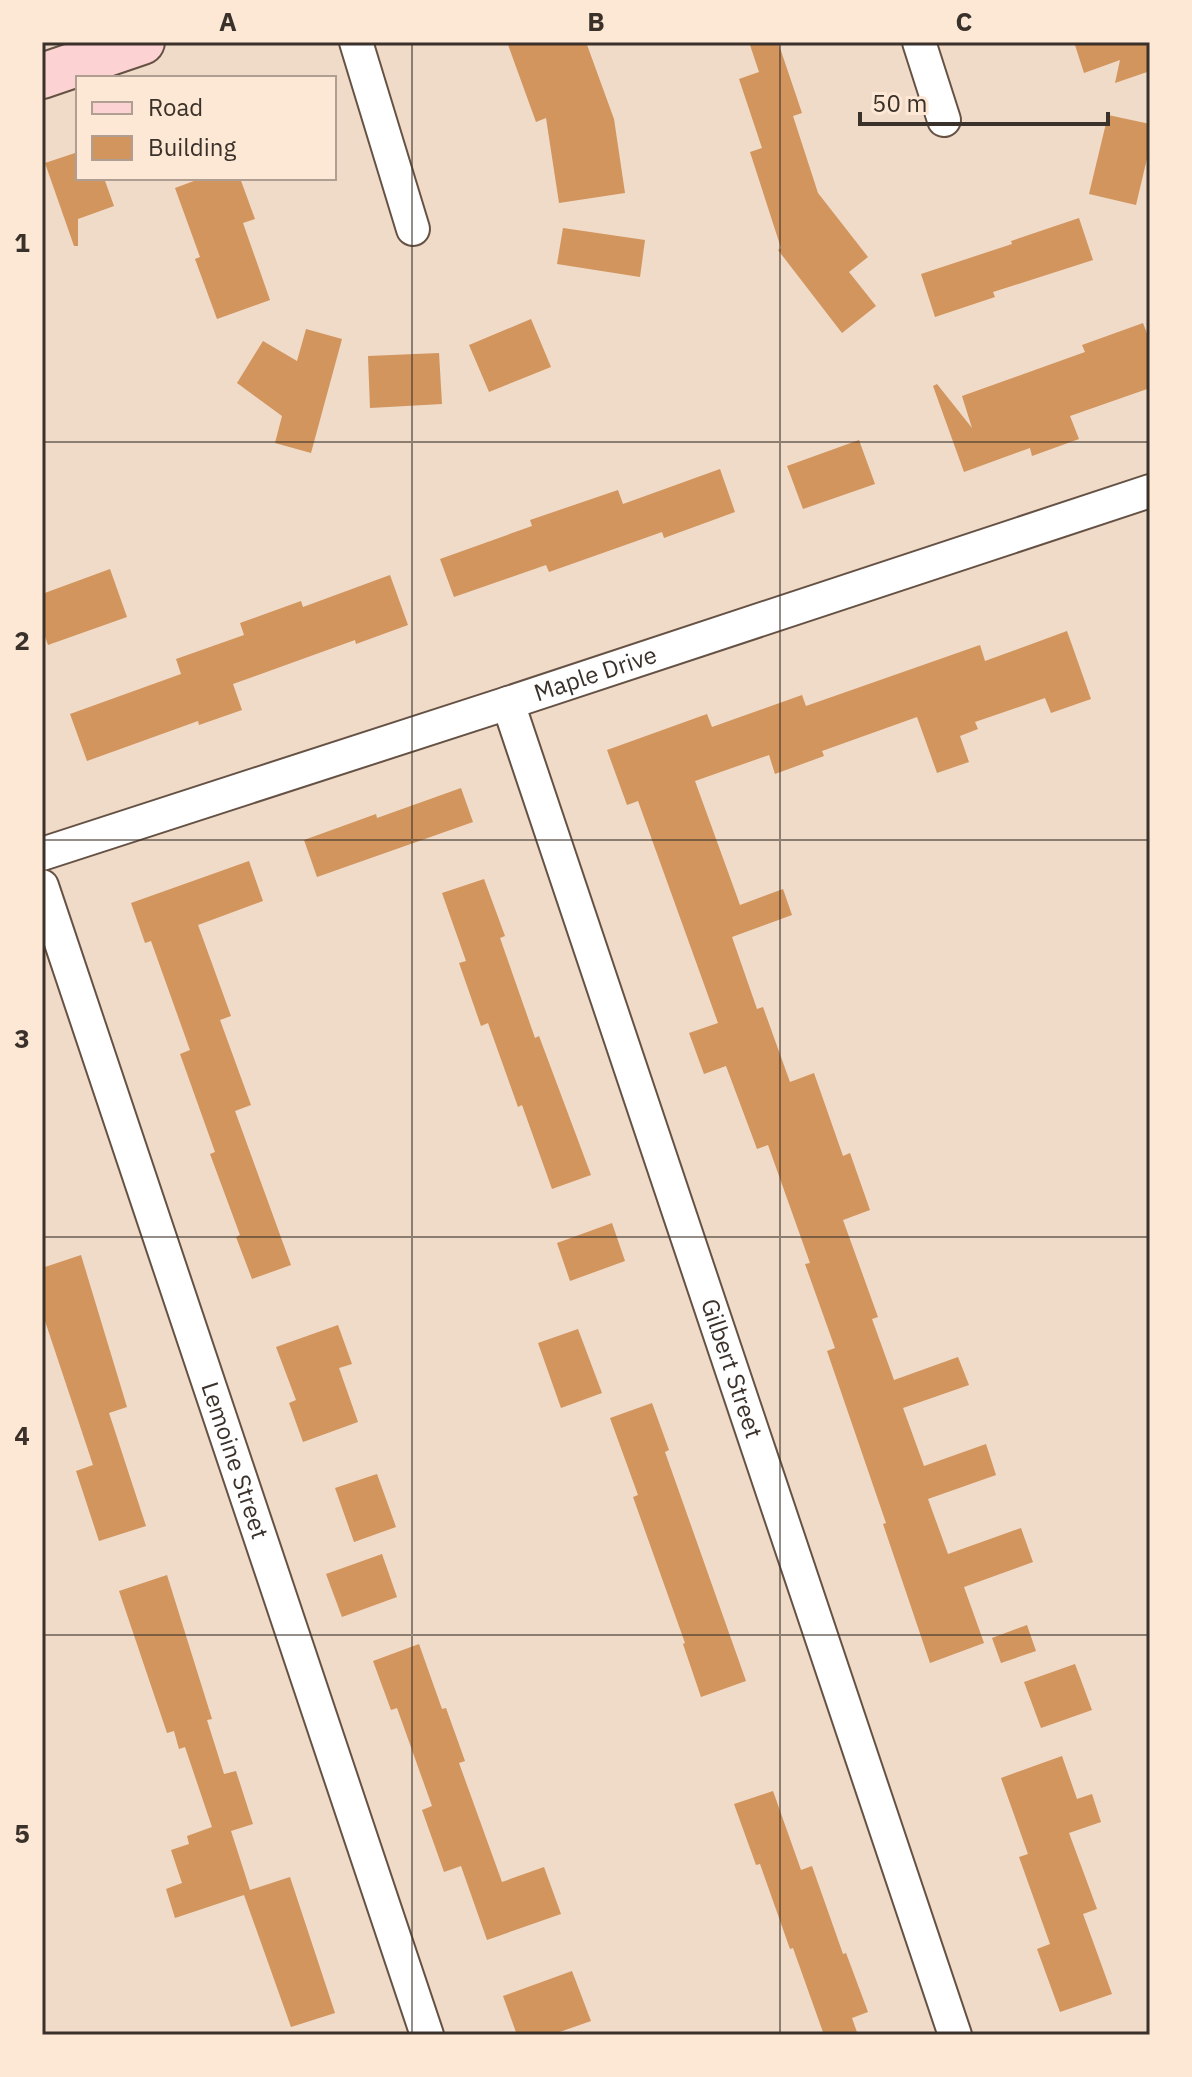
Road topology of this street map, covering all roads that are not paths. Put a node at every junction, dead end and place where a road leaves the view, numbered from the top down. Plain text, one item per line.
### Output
1 (142, 42) edge
2 (356, 42) edge
3 (919, 42) edge
4 (42, 76) edge
5 (944, 120) dead end
6 (413, 229) dead end
7 (1150, 491) edge
8 (508, 703) junction
9 (42, 854) edge
10 (42, 886) edge
11 (427, 2035) edge
12 (955, 2035) edge

1 - 4 street
2 - 6 street
3 - 5 street
7 - 8 street, Maple Drive
8 - 9 street, Maple Drive
8 - 12 street, Gilbert Street
10 - 11 street, Lemoine Street

